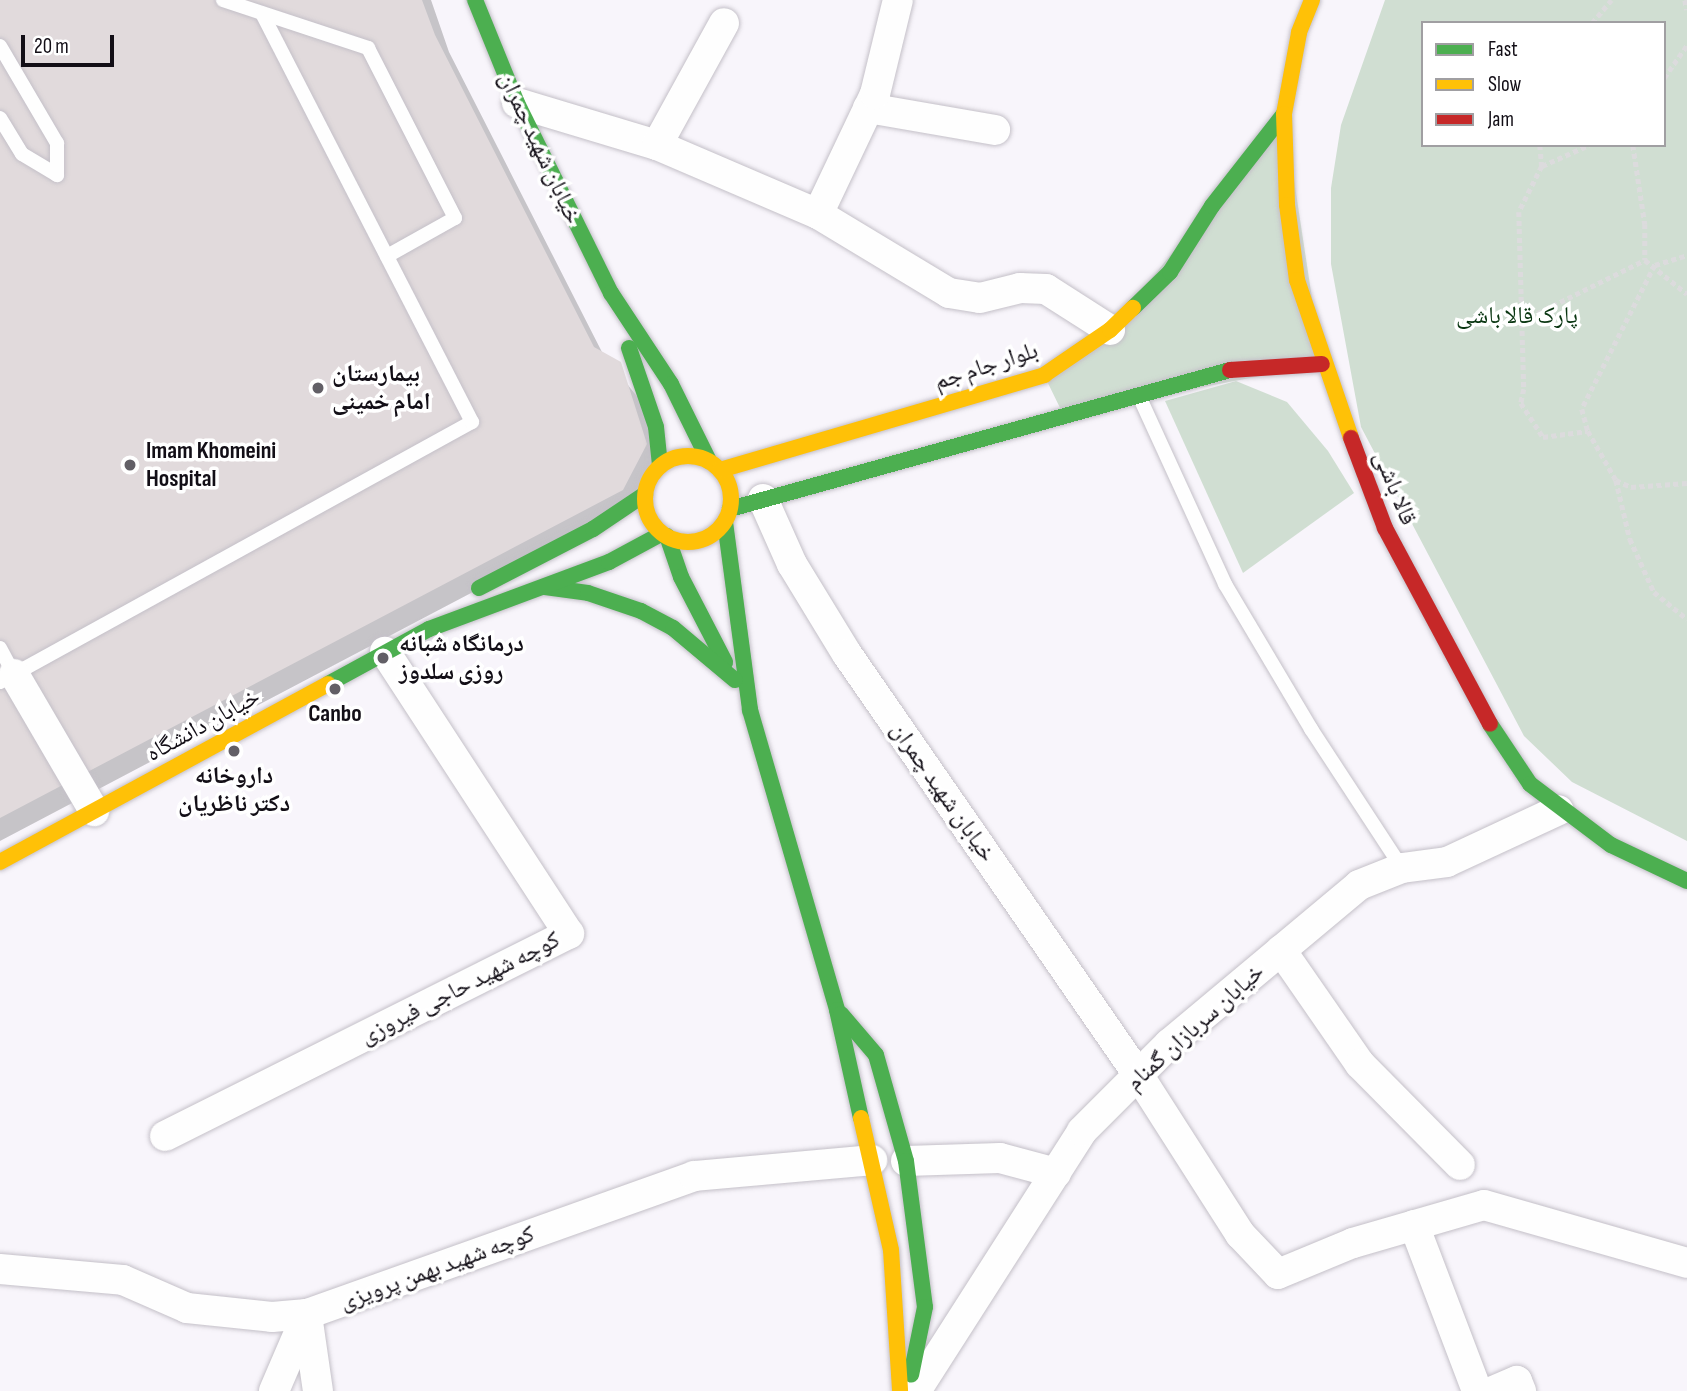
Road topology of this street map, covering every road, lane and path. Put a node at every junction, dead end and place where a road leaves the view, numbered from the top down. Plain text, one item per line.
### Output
1 (223, 0) edge
2 (475, 0) edge
3 (898, 0) edge
4 (1312, 0) edge
5 (1611, 0) edge
6 (1685, 0) edge
7 (1687, 10) edge
8 (262, 14) junction
9 (1594, 21) edge
10 (724, 23) dead end
11 (1687, 45) edge
12 (0, 46) edge
13 (1666, 75) edge
14 (517, 103) junction
15 (868, 108) junction
16 (1284, 114) junction
17 (1, 122) edge
18 (995, 130) dead end
19 (657, 145) junction
20 (1540, 147) edge
21 (1585, 147) edge
22 (1633, 147) edge
23 (1542, 166) junction
24 (818, 214) junction
25 (1687, 255) edge
26 (387, 256) junction
27 (1645, 260) junction
28 (1656, 264) junction
29 (611, 293) junction
30 (1687, 294) edge
31 (1522, 321) junction
32 (1110, 330) junction
33 (1322, 364) junction
34 (1136, 392) junction
35 (1588, 431) junction
36 (660, 465) junction
37 (714, 466) junction
38 (1616, 480) junction
39 (1687, 483) edge
40 (645, 495) junction
41 (762, 499) junction
42 (728, 515) junction
43 (664, 535) junction
44 (543, 587) junction
45 (1687, 619) edge
46 (429, 629) junction
47 (0, 648) edge
48 (385, 652) junction
49 (7, 678) edge
50 (735, 680) junction
51 (750, 710) junction
52 (1559, 810) junction
53 (94, 811) junction
54 (0, 862) edge
55 (1402, 869) junction
56 (1687, 881) edge
57 (1282, 950) junction
58 (837, 1010) junction
59 (1139, 1076) junction
60 (165, 1136) dead end
61 (873, 1160) junction
62 (906, 1161) junction
63 (1460, 1165) dead end
64 (1056, 1172) junction
65 (1414, 1225) junction
66 (1687, 1263) edge
67 (0, 1269) edge
68 (307, 1314) junction
69 (274, 1391) edge
70 (318, 1391) edge
71 (900, 1391) edge
72 (908, 1391) edge
73 (916, 1391) edge
74 (1477, 1391) edge
75 (1493, 1391) edge
76 (1521, 1391) edge

1 - 8 lane
2 - 14 main road, خیابان شهید چمران
3 - 15 street
4 - 16 main road, قالا باشی
5 - 9 path
6 - 7 path
8 - 26 lane
8 - 26 lane
10 - 19 street
11 - 13 path
12 - 17 lane
14 - 19 street
14 - 29 main road, خیابان شهید چمران
15 - 18 street
15 - 24 street
16 - 32 main road, بلوار جام جم
16 - 33 main road, قالا باشی
19 - 24 street
20 - 23 path
21 - 23 path
22 - 27 path
23 - 31 path
24 - 32 street
25 - 28 path
26 - 49 lane
27 - 28 path
27 - 31 path
28 - 30 path
28 - 35 path
29 - 36 main road, خیابان شهید چمران
29 - 37 main road, خیابان شهید چمران
31 - 35 path
32 - 37 main road, بلوار جام جم
33 - 34 main road
33 - 52 main road, قالا باشی
34 - 41 main road
34 - 55 lane
35 - 38 path
36 - 37 main road
36 - 40 main road
37 - 42 main road
38 - 39 path
38 - 45 path
40 - 43 main road
40 - 46 main road, خیابان دانشگاه
41 - 42 main road
41 - 59 street, خیابان شهید چمران
42 - 43 main road
42 - 51 main road
43 - 44 main road, خیابان دانشگاه
43 - 50 main road
44 - 46 main road, خیابان دانشگاه
44 - 50 main road
46 - 48 main road, خیابان دانشگاه
47 - 49 lane
48 - 53 main road, خیابان دانشگاه
48 - 60 street, کوچه شهید حاجی فیروزی
49 - 53 street
50 - 51 main road
51 - 58 main road
52 - 55 street, خیابان سربازان گمنام
52 - 56 main road, قالا باشی
53 - 54 main road, خیابان دانشگاه
55 - 57 street, خیابان سربازان گمنام
57 - 59 street, خیابان سربازان گمنام
57 - 63 street
58 - 61 main road
58 - 62 main road
59 - 64 street, خیابان سربازان گمنام
59 - 65 street, خیابان شهید چمران
61 - 68 street, کوچه شهید بهمن پرویزی
61 - 71 main road
62 - 64 street
62 - 72 main road
64 - 73 street, خیابان سربازان گمنام
65 - 66 street
65 - 74 street
67 - 68 street, کوچه شهید بهمن پرویزی
68 - 69 street
68 - 70 street
75 - 76 street

